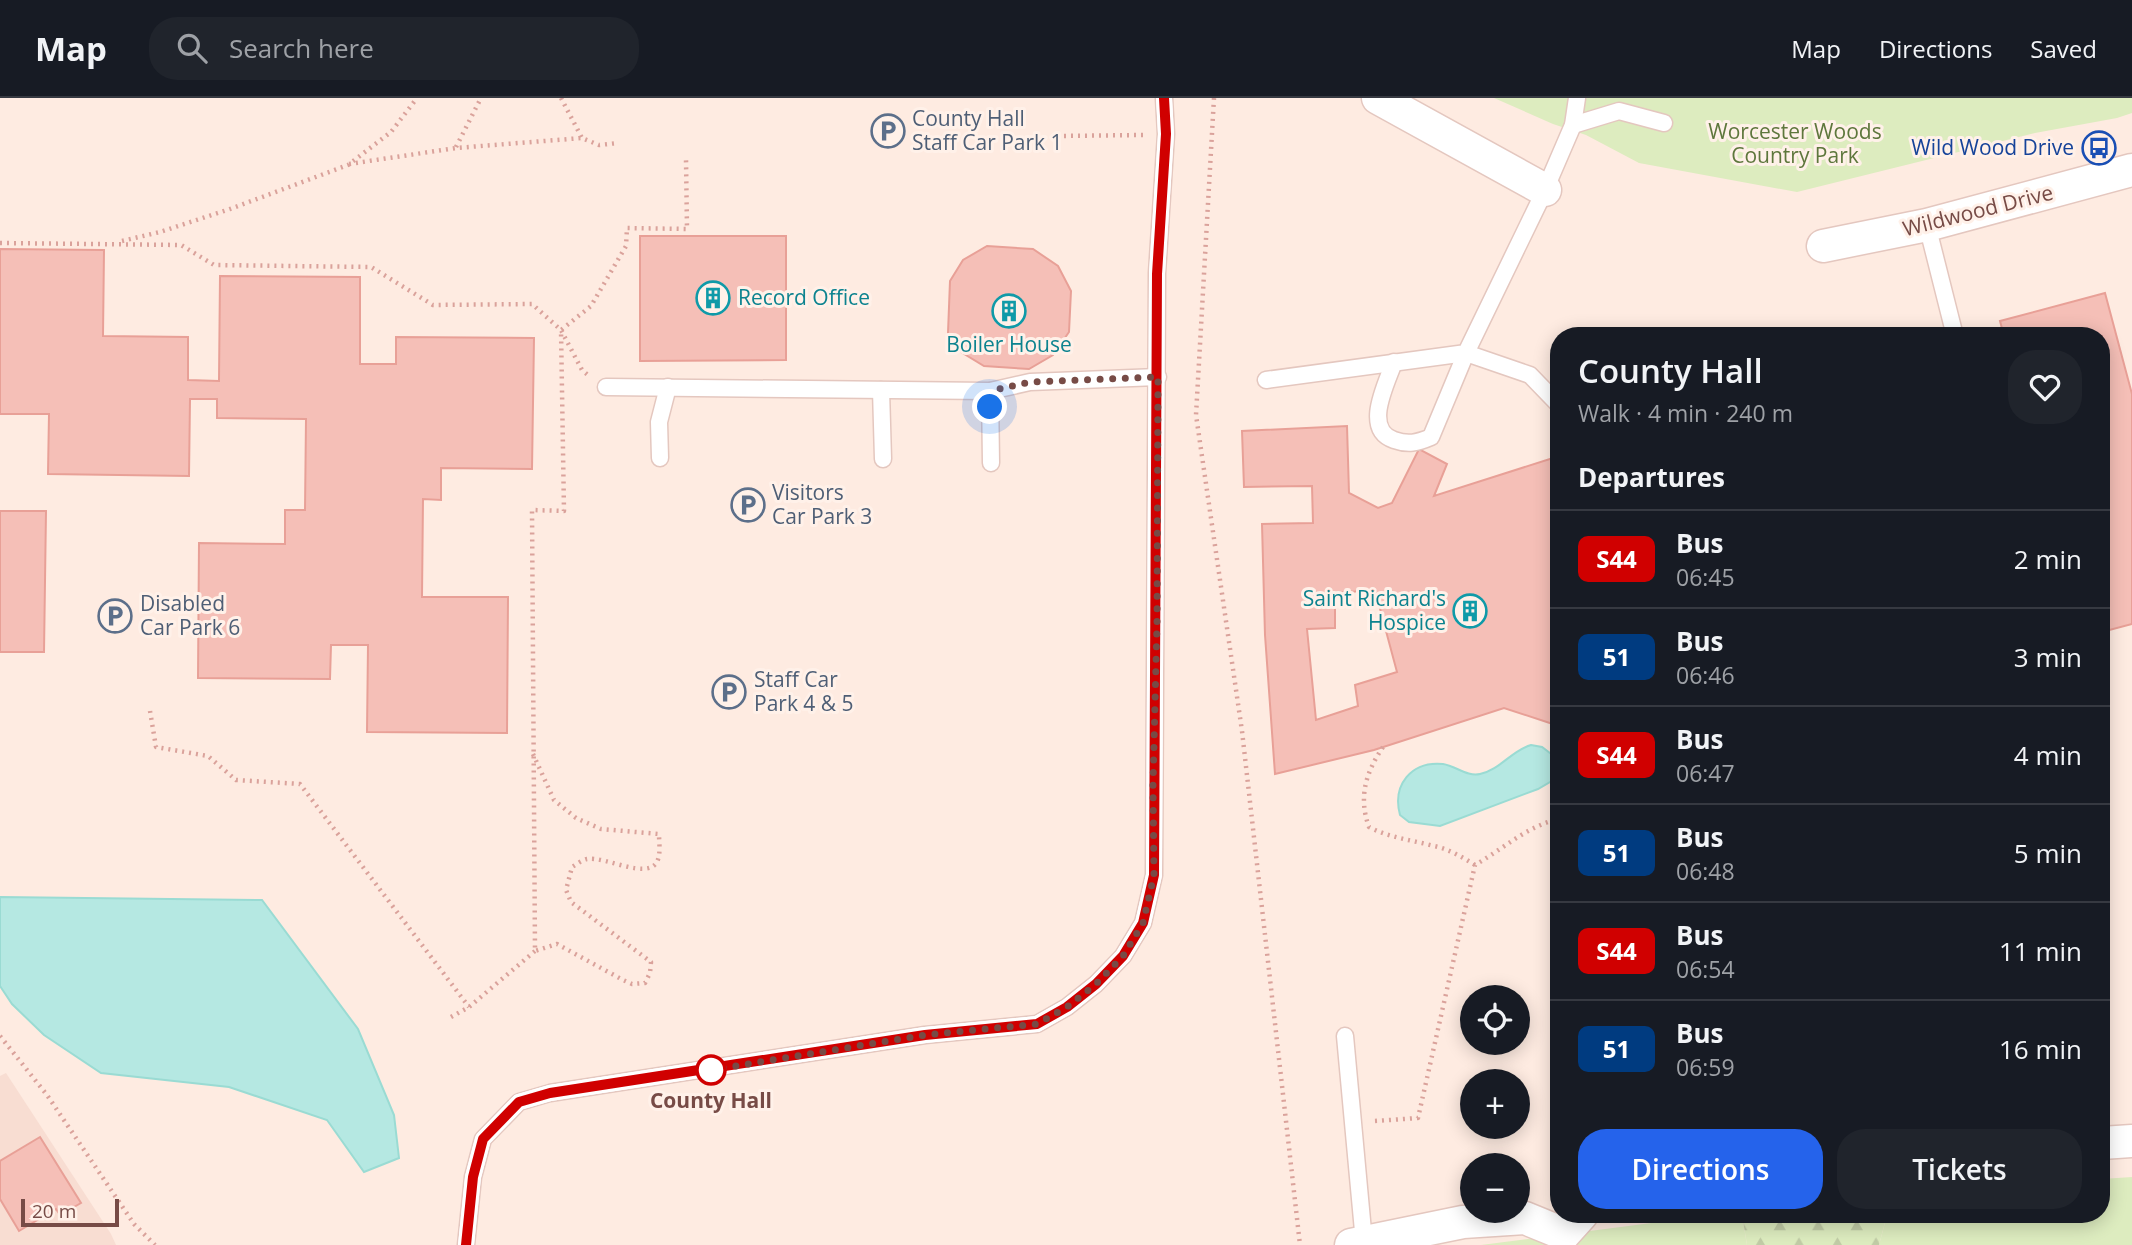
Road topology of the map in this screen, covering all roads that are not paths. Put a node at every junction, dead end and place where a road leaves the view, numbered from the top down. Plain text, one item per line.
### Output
1 (1164, 98) edge
2 (1378, 98) edge
3 (1577, 98) edge
4 (1664, 123) dead end
5 (1573, 125) junction
6 (2132, 170) edge
7 (1545, 190) junction
8 (1927, 225) junction
9 (1823, 247) dead end
10 (1953, 327) edge
11 (1466, 353) junction
12 (1394, 362) junction
13 (1158, 377) junction
14 (1266, 380) dead end
15 (606, 387) road end
16 (668, 387) junction
17 (881, 390) junction
18 (990, 391) junction
19 (1550, 396) edge
20 (660, 458) dead end
21 (883, 459) dead end
22 (991, 463) dead end
23 (1345, 1036) dead end
24 (2132, 1141) edge
25 (2110, 1142) edge
26 (1573, 1231) edge
27 (1358, 1244) edge
28 (466, 1245) edge

1 - 13 lane
2 - 7 street
3 - 5 lane
4 - 5 lane
5 - 7 lane
6 - 8 street, Wildwood Drive
7 - 11 lane
8 - 9 street, Wildwood Drive
8 - 10 lane
11 - 12 lane
11 - 12 lane
11 - 19 lane
12 - 14 lane
13 - 18 lane
13 - 28 lane
15 - 16 lane
16 - 17 lane
16 - 20 lane
17 - 18 lane
17 - 21 lane
18 - 22 lane
23 - 27 lane
24 - 25 street
26 - 27 street

